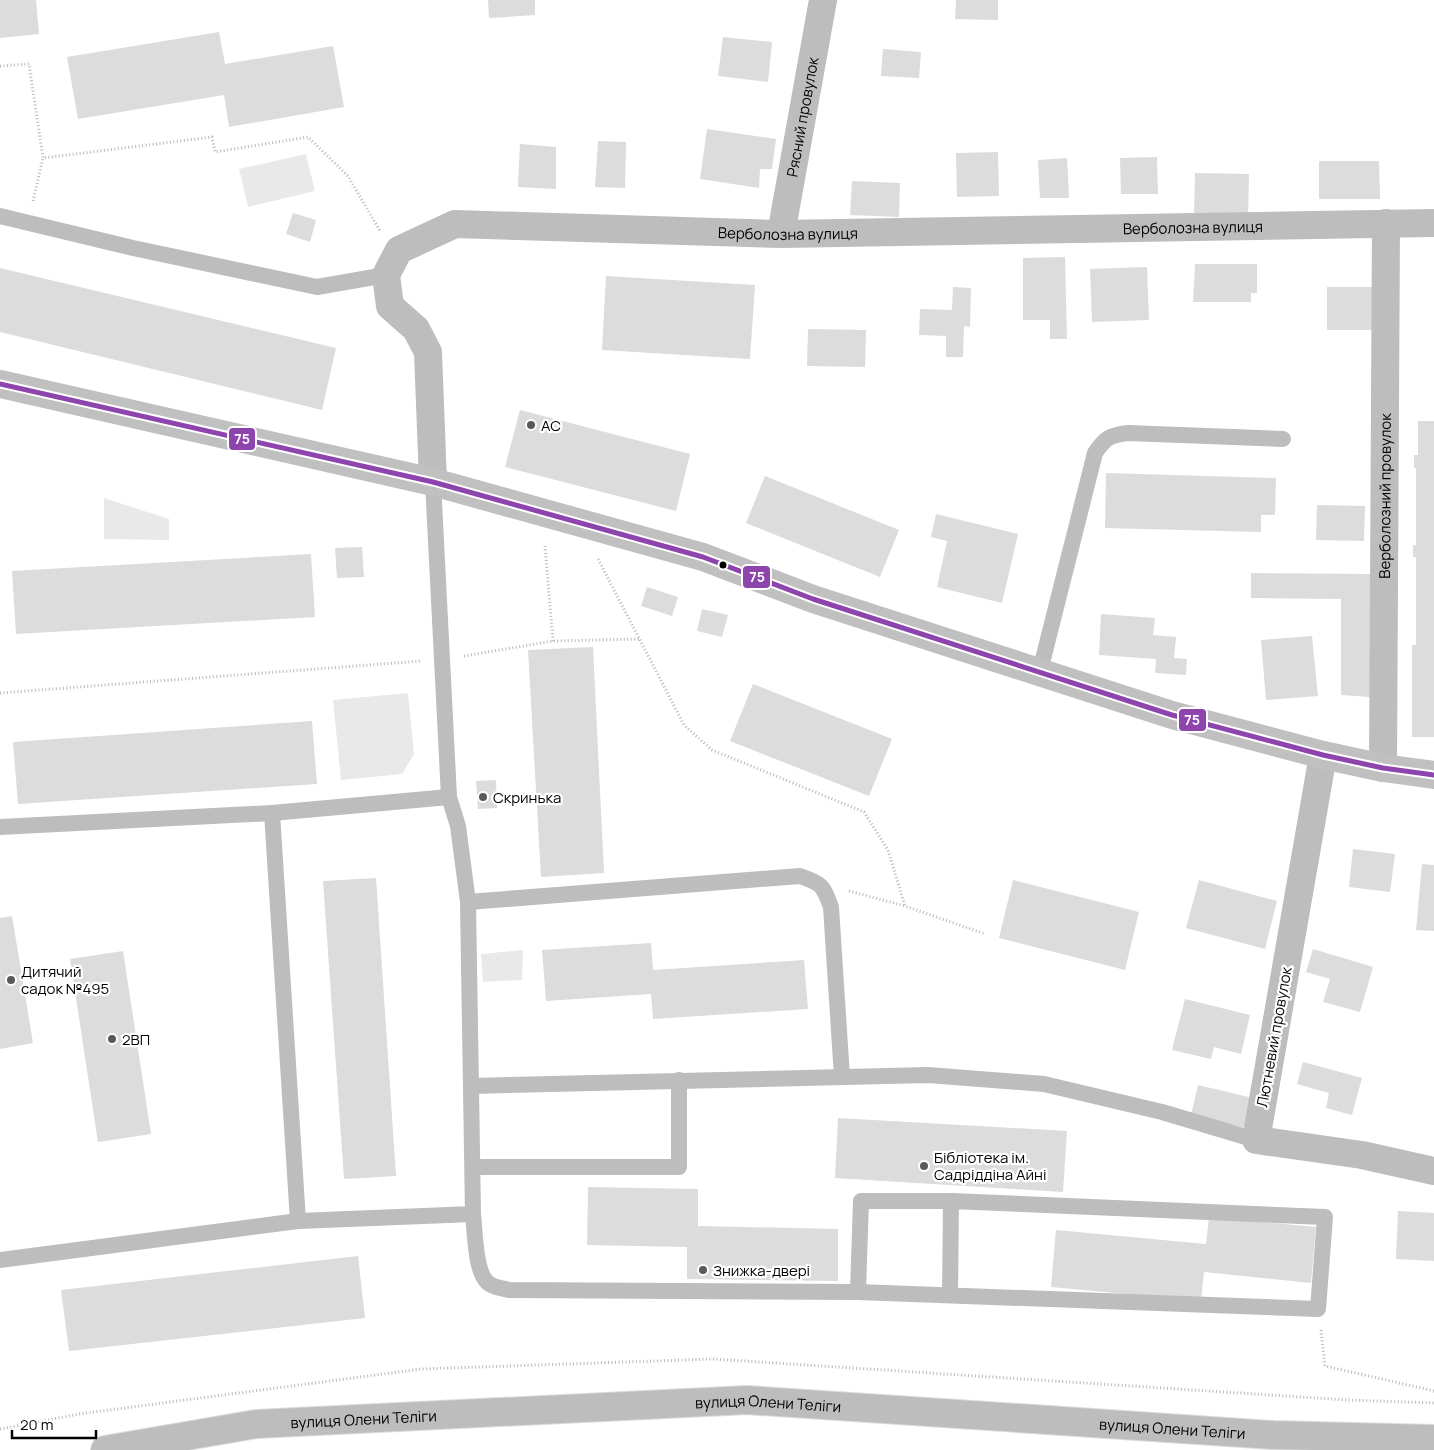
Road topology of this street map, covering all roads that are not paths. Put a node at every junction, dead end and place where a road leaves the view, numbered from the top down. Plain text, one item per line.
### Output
1 (823, 0) edge
2 (0, 216) edge
3 (1386, 223) junction
4 (1434, 223) edge
5 (781, 234) junction
6 (391, 266) junction
7 (0, 384) edge
8 (1283, 440) dead end
9 (433, 482) junction
10 (1040, 671) junction
11 (1323, 755) junction
12 (1382, 768) junction
13 (1434, 774) edge
14 (449, 797) junction
15 (272, 813) junction
16 (0, 827) edge
17 (468, 902) junction
18 (842, 1076) junction
19 (679, 1080) junction
20 (471, 1086) junction
21 (1256, 1140) junction
22 (473, 1167) junction
23 (1434, 1171) edge
24 (950, 1201) junction
25 (473, 1214) junction
26 (298, 1221) junction
27 (0, 1260) edge
28 (858, 1292) junction
29 (950, 1295) junction
30 (1434, 1439) edge
31 (105, 1450) edge

1 - 5 street, Рясний провулок
2 - 6 lane
3 - 4 street, Верболозна вулиця
3 - 5 street, Верболозна вулиця
3 - 12 street, Верболозний провулок
5 - 6 street, Верболозна вулиця
6 - 9 street
7 - 9 street
8 - 10 lane
9 - 10 street
9 - 14 lane
10 - 11 street
11 - 12 street
11 - 21 street, Лютневий провулок
12 - 13 street
14 - 15 lane
14 - 17 lane
15 - 16 lane
15 - 26 lane
17 - 18 lane
17 - 20 lane
18 - 19 lane
18 - 21 lane
19 - 20 lane
19 - 22 lane
20 - 22 lane
21 - 23 street
22 - 25 lane
24 - 28 lane
24 - 29 lane
24 - 29 lane
25 - 26 lane
25 - 28 lane
26 - 27 lane
28 - 29 lane
30 - 31 street, вулиця Олени Теліги

